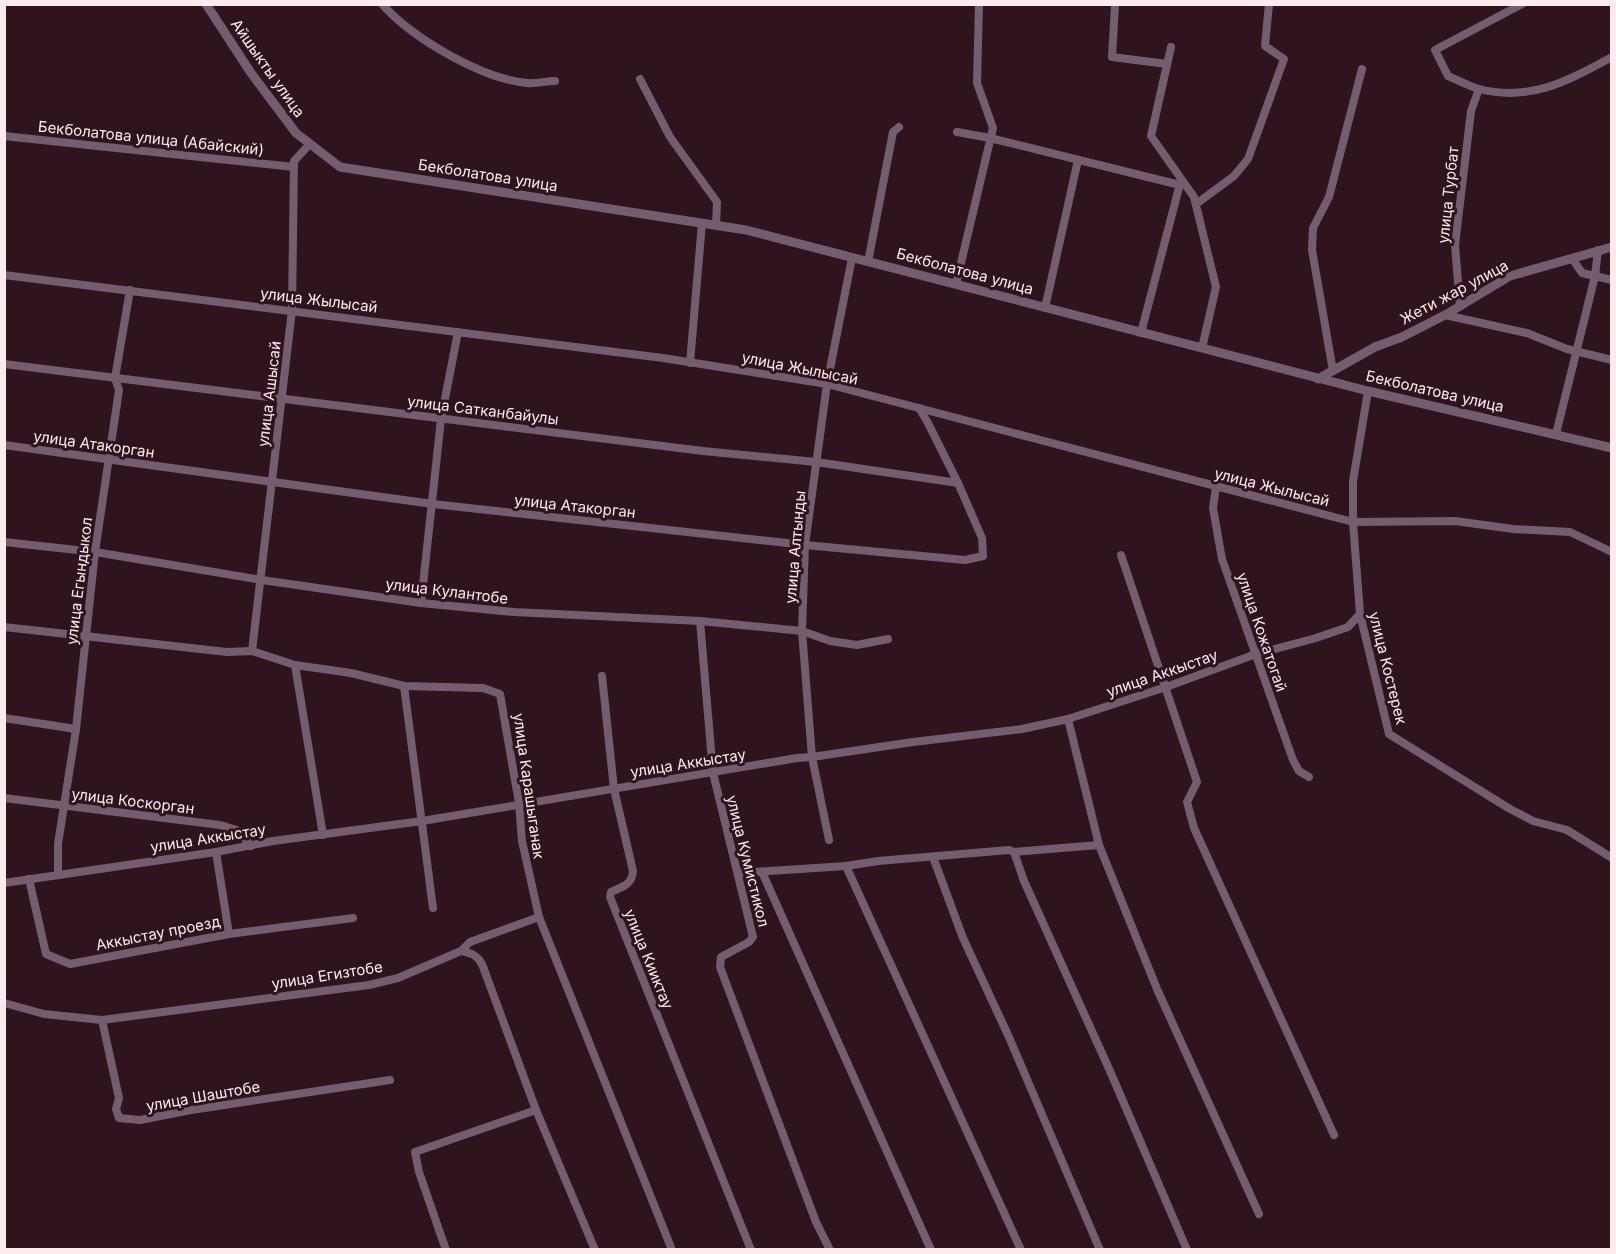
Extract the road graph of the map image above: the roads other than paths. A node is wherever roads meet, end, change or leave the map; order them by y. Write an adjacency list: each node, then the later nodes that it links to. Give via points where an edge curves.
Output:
1 (206, 4): 18 (street, Айшыкты улица, via 251,73 296,133)
2 (382, 4): 12 (street, via 395,19 427,42 483,72 528,84)
3 (979, 4): 17 (street, via 977,83 993,128)
4 (1269, 4): 22 (street, via 1265,46 1284,59 1248,159 1234,176)
5 (1522, 4): 13 (street, via 1435,50 1448,76)
6 (1115, 5): 9 (street, via 1112,57)
7 (1171, 47): 9 (street)
8 (1611, 57): 13 (street, via 1563,83 1521,94)
9 (1167, 64): 21 (street, via 1151,136)
10 (1362, 69): 46 (street, via 1329,197 1313,228 1312,250)
11 (640, 79): 24 (street, via 670,137 717,202)
12 (555, 81)
13 (1479, 89): 35 (street, улица Турбат, via 1471,111 1455,245)
14 (899, 127): 29 (street, via 893,132)
15 (957, 132): 17 (street)
16 (4, 136): 20 (street, Бекболатова улица (Абайский))
17 (990, 138): 19 (street); 33 (street)
18 (310, 144): 20 (street, via 294,160); 23 (street, Бекболатова улица, via 340,167)
19 (1078, 160): 21 (street); 36 (street)
20 (294, 167): 37 (street, улица Ашысай)
21 (1180, 181): 22 (street); 40 (street)
22 (1196, 204): 41 (street, via 1216,287)
23 (702, 223): 24 (street, Бекболатова улица); 44 (street)
24 (716, 225): 27 (street, Бекболатова улица)
25 (1611, 247): 26 (street, Жети жар улица)
26 (1598, 250): 28 (street, Жети жар улица); 31 (street)
27 (852, 258): 29 (street, Бекболатова улица); 49 (street, улица Алтынды)
28 (1572, 258): 31 (street, via 1582,273); 35 (street, Жети жар улица, via 1510,276)
29 (868, 262): 33 (street, Бекболатова улица)
30 (4, 275): 34 (street, улица Жылысай)
31 (1595, 276): 32 (street); 42 (street)
32 (1611, 280)
33 (956, 284): 36 (street, Бекболатова улица)
34 (130, 290): 37 (street, улица Жылысай); 47 (street, улица Егындыкол)
35 (1460, 306): 38 (street, Жети жар улица)
36 (1045, 308): 40 (street, Бекболатова улица)
37 (292, 310): 39 (street, улица Жылысай); 51 (street, улица Ашысай)
38 (1444, 315): 42 (street, via 1527,333); 46 (street, Жети жар улица)
39 (458, 332): 44 (street, улица Жылысай); 53 (street)
40 (1141, 333): 41 (street, Бекболатова улица)
41 (1202, 348): 48 (street, Бекболатова улица)
42 (1577, 351): 43 (street); 54 (street)
43 (1611, 360)
44 (690, 363): 49 (street, улица Жылысай)
45 (4, 364): 47 (street, улица Сатканбайулы)
46 (1333, 371): 48 (street, Жети жар улица)
47 (116, 378): 51 (street, улица Сатканбайулы); 57 (street, улица Егындыкол, via 119,390)
48 (1318, 379): 50 (street, Бекболатова улица)
49 (827, 384): 52 (street, улица Жылысай); 58 (street, улица Алтынды)
50 (1368, 391): 54 (street, Бекболатова улица); 63 (street, улица Костерек, via 1353,481)
51 (282, 399): 53 (street, улица Сатканбайулы); 59 (street, улица Ашысай)
52 (919, 408): 60 (street, улица Атакорган); 61 (street, улица Жылысай)
53 (441, 419): 58 (street, улица Сатканбайулы); 62 (street)
54 (1556, 435): 56 (street, Бекболатова улица)
55 (4, 446): 57 (street, улица Атакорган)
56 (1611, 448)
57 (108, 459): 59 (street, улица Атакорган); 66 (street, улица Егындыкол)
58 (816, 462): 60 (street, улица Сатканбайулы); 65 (street, улица Алтынды)
59 (272, 483): 62 (street, улица Атакорган); 69 (street, улица Ашысай)
60 (958, 483): 65 (street, улица Атакорган, via 982,538 983,556 965,560)
61 (1216, 487): 63 (street, улица Жылысай); 78 (street, улица Кожатогай, via 1213,508 1222,559)
62 (433, 504): 65 (street, улица Атакорган); 70 (street)
63 (1353, 522): 67 (street, улица Жылысай, via 1455,521 1570,532); 71 (street, улица Костерек)
64 (4, 542): 66 (street, улица Кулантобе)
65 (805, 545): 74 (street, улица Алтынды)
66 (95, 552): 69 (street, улица Кулантобе); 75 (street, улица Егындыкол)
67 (1611, 552)
68 (1121, 555): 82 (street)
69 (262, 580): 70 (street, улица Кулантобе); 77 (street, улица Ашысай)
70 (421, 603): 72 (street, улица Кулантобе)
71 (1360, 615): 78 (street, улица Аккыстау, via 1348,627); 101 (street, улица Костерек, via 1389,734 1510,809 1533,821 1567,830)
72 (700, 621): 74 (street, улица Кулантобе); 87 (street, улица Кумистикол)
73 (4, 627): 75 (street, улица Карашыганак)
74 (802, 631): 76 (street, улица Кулантобе, via 857,645); 86 (street, улица Алтынды)
75 (86, 636): 77 (street, улица Карашыганак, via 227,652); 85 (street, улица Егындыкол)
76 (888, 639)
77 (252, 651): 79 (street, улица Карашыганак)
78 (1256, 654): 82 (street, улица Аккыстау); 88 (street, улица Кожатогай, via 1293,760 1299,771)
79 (295, 665): 81 (street, улица Карашыганак); 94 (street)
80 (602, 676): 89 (street, улица Кииктау)
81 (405, 686): 91 (street, улица Карашыганак, via 483,688 500,694); 93 (street)
82 (1166, 687): 84 (street, улица Аккыстау); 117 (street, via 1197,782 1187,802 1194,828)
83 (4, 718): 85 (street)
84 (1068, 719): 86 (street, улица Аккыстау, via 1022,729); 96 (street)
85 (76, 729): 92 (street, улица Егындыкол)
86 (812, 757): 87 (street, улица Аккыстау); 95 (street, улица Алтынды)
87 (713, 773): 89 (street, улица Аккыстау); 104 (street, улица Кумистикол)
88 (1309, 777)
89 (614, 789): 91 (street, улица Аккыстау); 122 (street, улица Кииктау, via 633,871 628,884 611,892 610,897)
90 (4, 798): 92 (street, улица Коскорган)
91 (519, 803): 93 (street, улица Аккыстау); 109 (street, улица Карашыганак, via 522,841)
92 (63, 806): 97 (street, улица Коскорган, via 220,825 237,830); 105 (street, улица Егындыкол)
93 (422, 821): 94 (street, улица Аккыстау); 108 (street)
94 (323, 835): 97 (street, улица Аккыстау)
95 (829, 840)
96 (1099, 845): 99 (street); 118 (street, via 1157,989)
97 (251, 846): 98 (street, улица Аккыстау)
98 (216, 852): 105 (street, улица Аккыстау); 111 (street)
99 (1014, 852): 100 (street); 127 (street)
100 (933, 857): 102 (street); 126 (street, via 963,938)
101 (1611, 858)
102 (846, 866): 103 (street); 125 (street)
103 (762, 872): 104 (street); 124 (street)
104 (738, 873): 123 (street, улица Кумистикол, via 753,937 721,957 720,967)
105 (58, 875): 106 (street, улица Аккыстау)
106 (29, 879): 107 (street, улица Аккыстау); 111 (street, Аккыстау проезд, via 46,954 70,964)
107 (4, 883)
108 (433, 909)
109 (539, 916): 112 (street, улица Егизтобе, via 470,942); 121 (street, улица Карашыганак)
110 (353, 918): 111 (street, Аккыстау проезд)
111 (229, 934)
112 (461, 951): 114 (street, улица Егизтобе, via 398,978 369,985); 116 (street, via 478,957 482,964)
113 (4, 1003): 114 (street, улица Егизтобе, via 44,1014)
114 (102, 1020): 115 (street, улица Шаштобе, via 119,1098 119,1118 140,1120)
115 (390, 1080)
116 (536, 1110): 119 (street, via 415,1152); 120 (street)
117 (1334, 1135)
118 (1259, 1214)
119 (446, 1250)
120 (596, 1250)
121 (672, 1250)
122 (751, 1250)
123 (830, 1250)
124 (931, 1250)
125 (1021, 1250)
126 (1100, 1250)
127 (1186, 1250)

